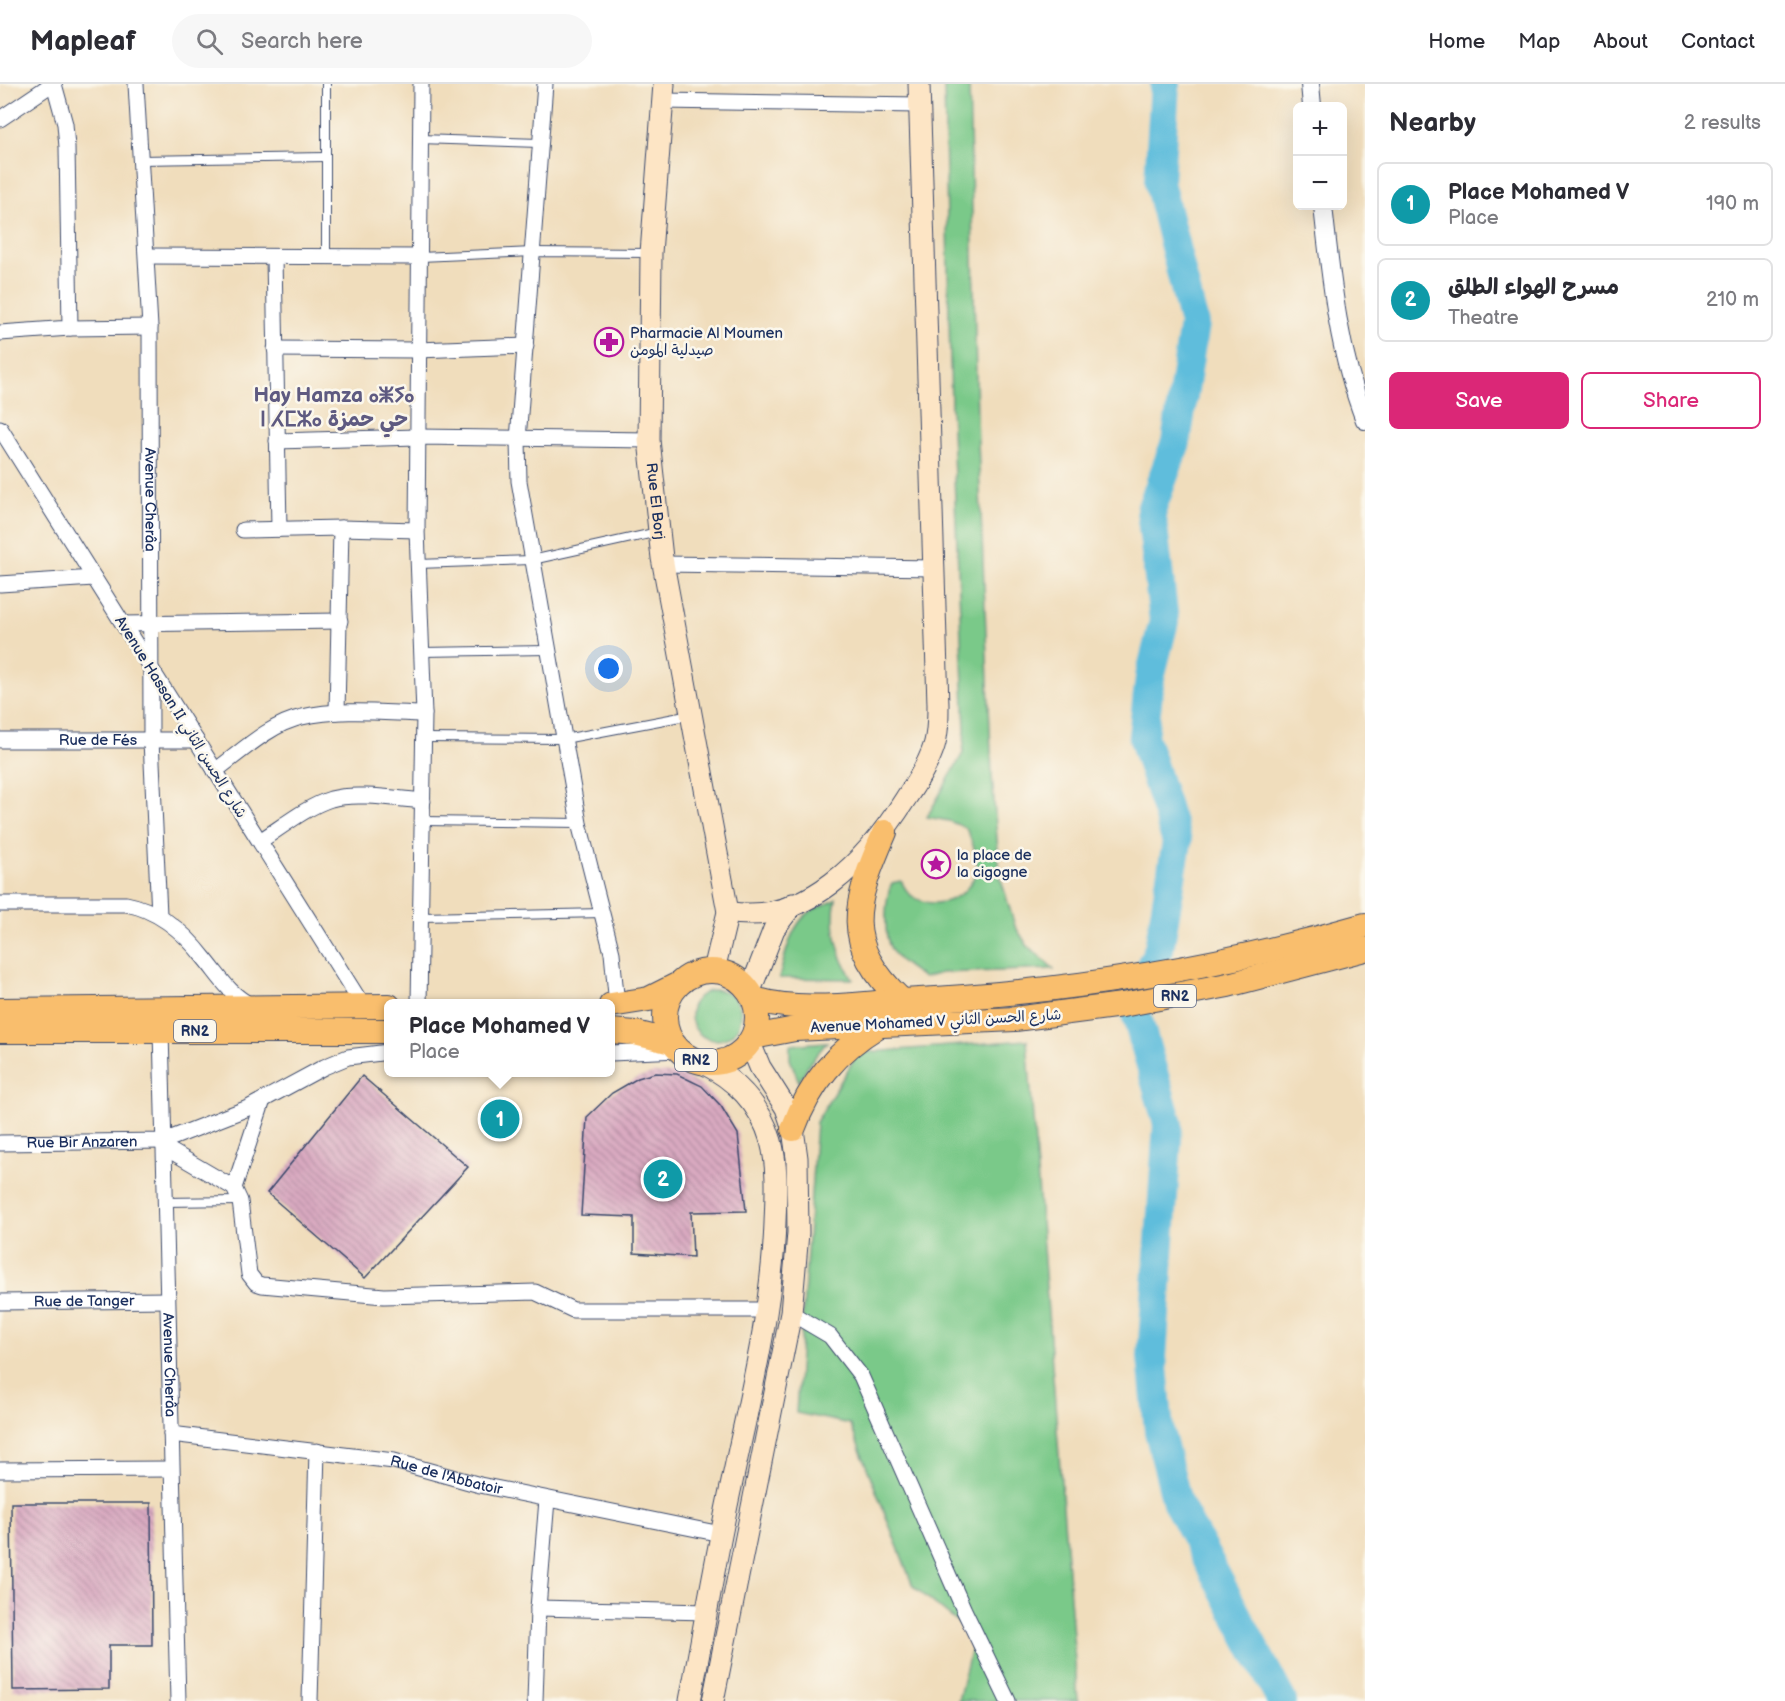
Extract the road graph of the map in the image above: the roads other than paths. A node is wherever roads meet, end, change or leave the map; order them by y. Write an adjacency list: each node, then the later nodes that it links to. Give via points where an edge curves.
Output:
1 (53, 84): 10 (street); 23 (street, via 65,124 67,147)
2 (136, 84): 14 (street, Avenue Cherâa)
3 (326, 84): 13 (lane)
4 (420, 84): 11 (street)
5 (545, 84): 12 (street)
6 (1310, 84): 9 (street)
7 (664, 92): 8 (street); 17 (main road, Rue El Borj)
8 (919, 94): 43 (main road)
9 (1312, 102)
10 (0, 119)
11 (420, 139): 12 (lane); 21 (street)
12 (540, 143): 16 (street)
13 (326, 157): 14 (lane); 20 (lane)
14 (140, 160): 18 (street, Avenue Cherâa)
15 (1323, 210): 28 (street, via 1344,355)
16 (532, 252): 17 (lane); 21 (lane); 25 (street)
17 (651, 254): 32 (main road, Rue El Borj)
18 (147, 256): 19 (street); 22 (street, Avenue Cherâa)
19 (273, 257): 20 (street); 26 (street)
20 (326, 257): 21 (street)
21 (420, 257): 27 (street)
22 (150, 327): 23 (street); 47 (street, Avenue Cherâa)
23 (70, 328): 24 (street)
24 (0, 333)
25 (526, 346): 27 (street); 31 (street)
26 (276, 349): 27 (street); 34 (street)
27 (418, 350): 30 (street)
28 (1365, 420)
29 (0, 428): 33 (street, Avenue Hassan II شارع الحسن الثاني)
30 (417, 437): 31 (street); 34 (street); 38 (street)
31 (518, 440): 32 (street); 40 (street, via 521,496)
32 (649, 440): 39 (main road, Rue El Borj)
33 (4, 441): 44 (street, Avenue Hassan II شارع الحسن الثاني)
34 (277, 441): 37 (street)
35 (341, 528): 37 (street); 38 (street); 46 (street)
36 (243, 530): 37 (street)
37 (279, 530)
38 (417, 530): 41 (street)
39 (659, 531): 40 (lane); 42 (main road, Rue El Borj)
40 (532, 560): 41 (lane); 49 (street)
41 (418, 564): 50 (street)
42 (663, 564): 43 (street); 54 (main road, Rue El Borj)
43 (934, 567): 64 (main road, via 938,705 935,744)
44 (94, 578): 45 (street); 48 (street, Avenue Hassan II شارع الحسن الثاني)
45 (0, 584)
46 (340, 621): 47 (street); 52 (street)
47 (151, 623): 48 (street); 51 (street, Avenue Cherâa)
48 (123, 624): 51 (street, Avenue Hassan II شارع الحسن الثاني)
49 (548, 650): 50 (lane); 56 (street)
50 (421, 652): 53 (street)
51 (150, 667): 58 (street, Avenue Cherâa); 59 (street, Avenue Hassan II شارع الحسن الثاني)
52 (337, 712): 53 (street); 60 (street, via 301,717 278,727)
53 (424, 714): 55 (street)
54 (692, 715): 56 (lane); 68 (main road, Rue El Borj)
55 (424, 738): 56 (lane); 61 (street)
56 (564, 739): 63 (street)
57 (0, 740): 58 (street, Rue de Fés)
58 (151, 740): 59 (street, Rue de Fés); 70 (street, Avenue Cherâa)
59 (196, 740): 60 (street, Avenue Hassan II شارع الحسن الثاني)
60 (215, 771): 65 (street, Avenue Hassan II شارع الحسن الثاني)
61 (423, 801): 62 (street); 65 (street, via 332,799)
62 (423, 821): 63 (lane); 71 (street)
63 (579, 823): 69 (street)
64 (885, 832): 67 (main road, via 844,875); 80 (highway, via 859,896 858,926 870,963 880,980)
65 (260, 841): 82 (street, Avenue Hassan II شارع الحسن الثاني)
66 (0, 904): 70 (street, via 126,904)
67 (793, 904): 68 (main road, via 763,914); 77 (main road, via 774,929)
68 (728, 912): 75 (main road)
69 (603, 913): 71 (lane); 79 (street, via 612,953)
70 (159, 915): 84 (street, via 190,942 234,994)
71 (421, 917): 78 (street)
72 (1365, 925): 73 (highway, Avenue Mohamed V شارع الحسن الثاني / RN2)
73 (1328, 947): 74 (highway, Avenue Mohamed V شارع الحسن الثاني / RN2); 80 (highway, Avenue Mohamed V شارع الحسن الثاني / RN2, via 1013,994); 86 (highway, Avenue Mohamed V شارع الحسن الثاني / RN2, via 1175,996 1015,1019)
74 (1365, 949)
75 (714, 970): 76 (highway, via 700,972); 77 (highway, RN2, via 738,979)
76 (677, 985): 81 (highway, via 649,999); 92 (highway, RN2, via 665,1012 667,1031)
77 (752, 995): 80 (highway, Avenue Mohamed V شارع الحسن الثاني / RN2, via 795,1007); 91 (highway, via 758,1018)
78 (420, 999)
79 (614, 999)
80 (902, 1001)
81 (615, 1005)
82 (363, 1006): 83 (highway, RN2); 84 (highway, RN2)
83 (384, 1006)
84 (256, 1008): 85 (highway, RN2)
85 (0, 1010)
86 (879, 1026): 91 (highway, Avenue Mohamed V شارع الحسن الثاني / RN2, via 795,1029); 97 (highway, via 832,1062 809,1093)
87 (0, 1031): 88 (highway, RN2)
88 (161, 1031): 89 (highway, RN2); 99 (street, Avenue Cherâa)
89 (384, 1031)
90 (615, 1031): 92 (highway, RN2, via 635,1033)
91 (752, 1040): 95 (highway, RN2, via 742,1052 723,1062); 97 (main road, via 760,1067 786,1108)
92 (675, 1046): 94 (street); 95 (highway, RN2)
93 (384, 1053): 96 (street, via 348,1057)
94 (615, 1053)
95 (701, 1062): 104 (main road, via 735,1082 747,1095 770,1140 775,1166 775,1208)
96 (263, 1100): 99 (street); 100 (street)
97 (794, 1129): 105 (main road, via 799,1208)
98 (0, 1143): 99 (street, Rue Bir Anzaren)
99 (164, 1144): 100 (street); 101 (street, Avenue Cherâa)
100 (237, 1195): 101 (lane); 104 (street, via 251,1279 262,1285 384,1296 535,1292 573,1310)
101 (164, 1202): 102 (street, Avenue Cherâa)
102 (167, 1300): 103 (street, Rue de Tanger); 106 (street, Avenue Cherâa)
103 (0, 1302)
104 (768, 1310): 111 (main road)
105 (791, 1313): 118 (main road); 119 (street, via 830,1336 861,1376)
106 (171, 1434): 107 (street, Rue de l'Abbatoir); 108 (street, Avenue Cherâa)
107 (317, 1451): 110 (street, Rue de l'Abbatoir, via 394,1461 446,1478); 115 (street)
108 (170, 1469): 109 (street); 114 (street, Avenue Cherâa)
109 (0, 1470)
110 (547, 1500): 111 (street, Rue de l'Abbatoir); 112 (street)
111 (721, 1534): 113 (main road)
112 (538, 1608): 113 (street); 116 (street)
113 (707, 1612): 117 (main road)
114 (178, 1701)
115 (310, 1701)
116 (535, 1701)
117 (690, 1701)
118 (713, 1701)
119 (1008, 1701)

